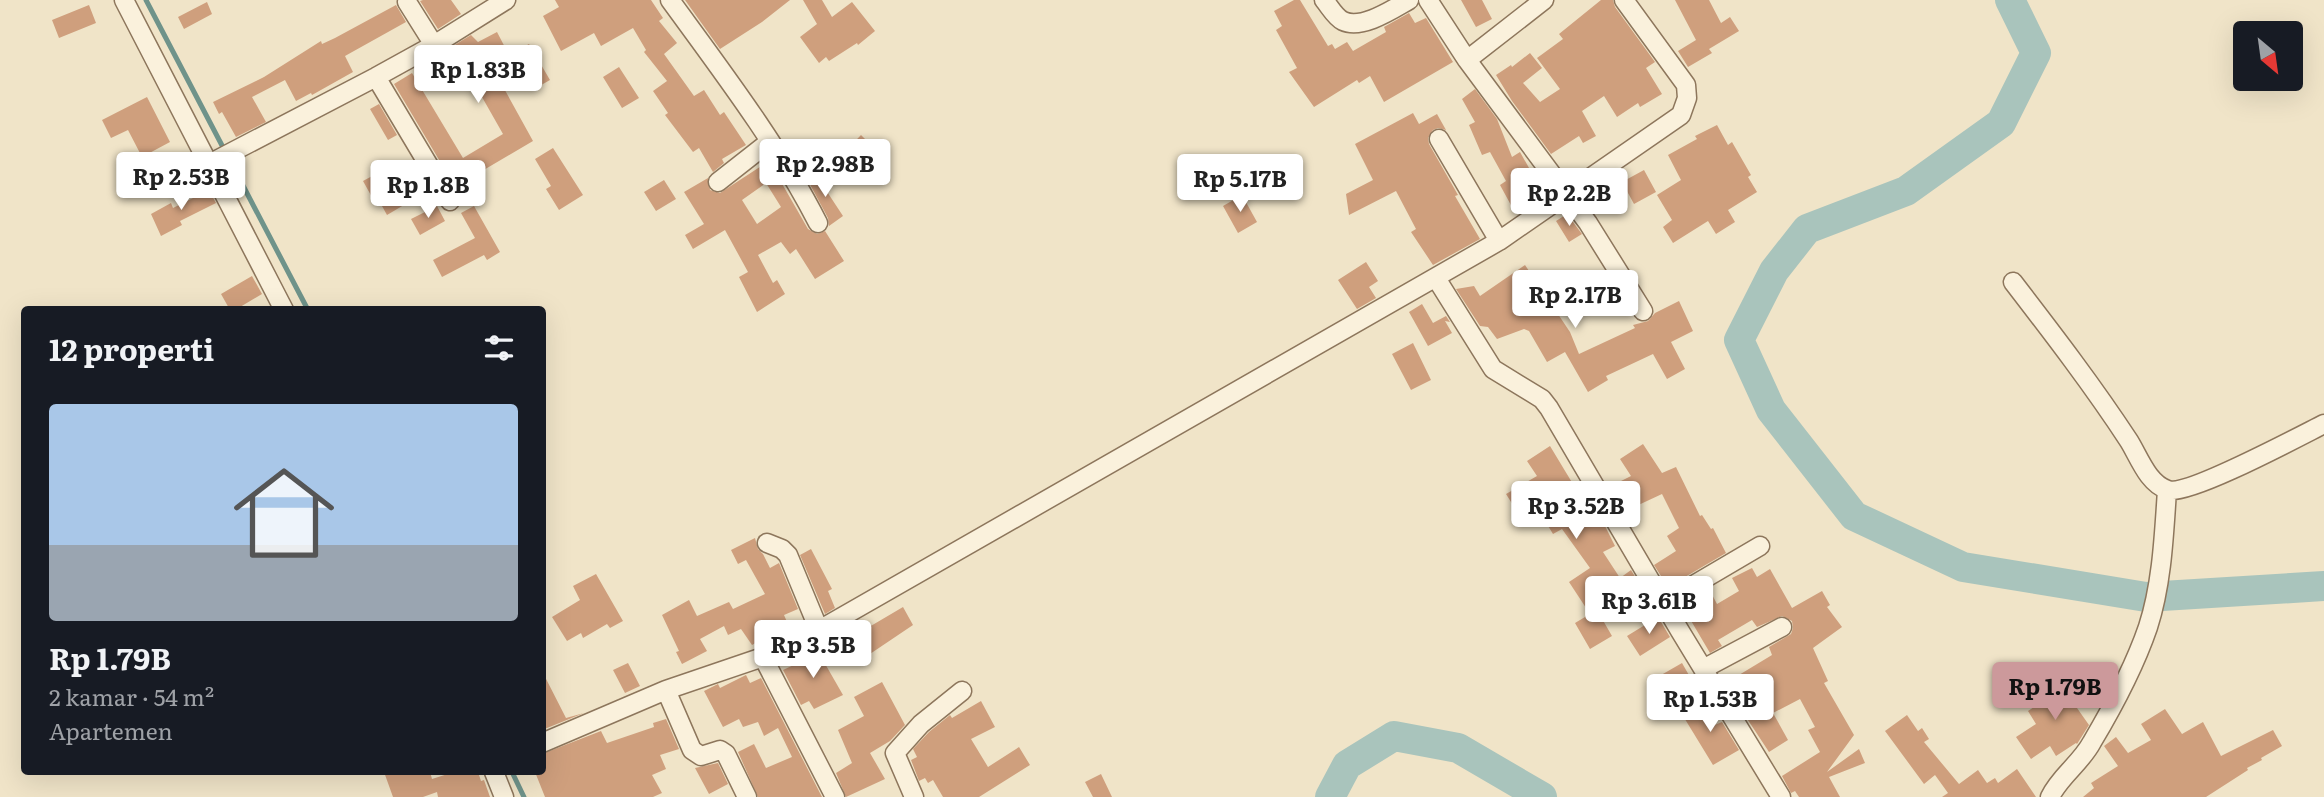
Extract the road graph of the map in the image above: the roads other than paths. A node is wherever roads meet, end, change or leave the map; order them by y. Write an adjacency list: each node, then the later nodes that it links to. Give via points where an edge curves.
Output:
1 (124, 0): 15 (street)
2 (506, 0): 10 (street)
3 (670, 0): 14 (street)
4 (1324, 0): 5 (street, via 1347,22 1376,18)
5 (1409, 0)
6 (1429, 0): 11 (street)
7 (1544, 0): 11 (street)
8 (1624, 0): 17 (street, via 1686,85 1686,106 1681,115)
9 (407, 2): 10 (street)
10 (434, 45): 12 (street)
11 (1467, 60): 17 (street)
12 (376, 77): 15 (street); 18 (street)
13 (1439, 139): 20 (street)
14 (769, 142): 16 (street); 19 (street)
15 (220, 158): 23 (street)
16 (718, 182)
17 (1566, 194): 20 (street); 24 (street)
18 (450, 201)
19 (818, 223)
20 (1499, 241): 21 (street)
21 (1436, 278): 29 (street, via 1493,369 1549,408); 31 (street)
22 (2013, 282): 26 (street, via 2063,346 2151,478)
23 (282, 306)
24 (1643, 311)
25 (2324, 424): 26 (street, via 2195,485)
26 (2167, 490): 43 (street, via 2162,559 2149,625 2125,686 2084,756)
27 (766, 543): 31 (street, via 788,555)
28 (1760, 546): 29 (street)
29 (1663, 603): 33 (street)
30 (1782, 628): 33 (street)
31 (819, 630): 32 (street)
32 (763, 657): 34 (street); 40 (street)
33 (1703, 669): 42 (street)
34 (666, 690): 36 (street); 39 (street, via 692,750 701,756 720,750 726,754)
35 (962, 691): 41 (street, via 921,724 895,753)
36 (546, 741)
37 (495, 775): 38 (street)
38 (504, 797)
39 (747, 797)
40 (835, 797)
41 (914, 797)
42 (1781, 797)
43 (2050, 797)

